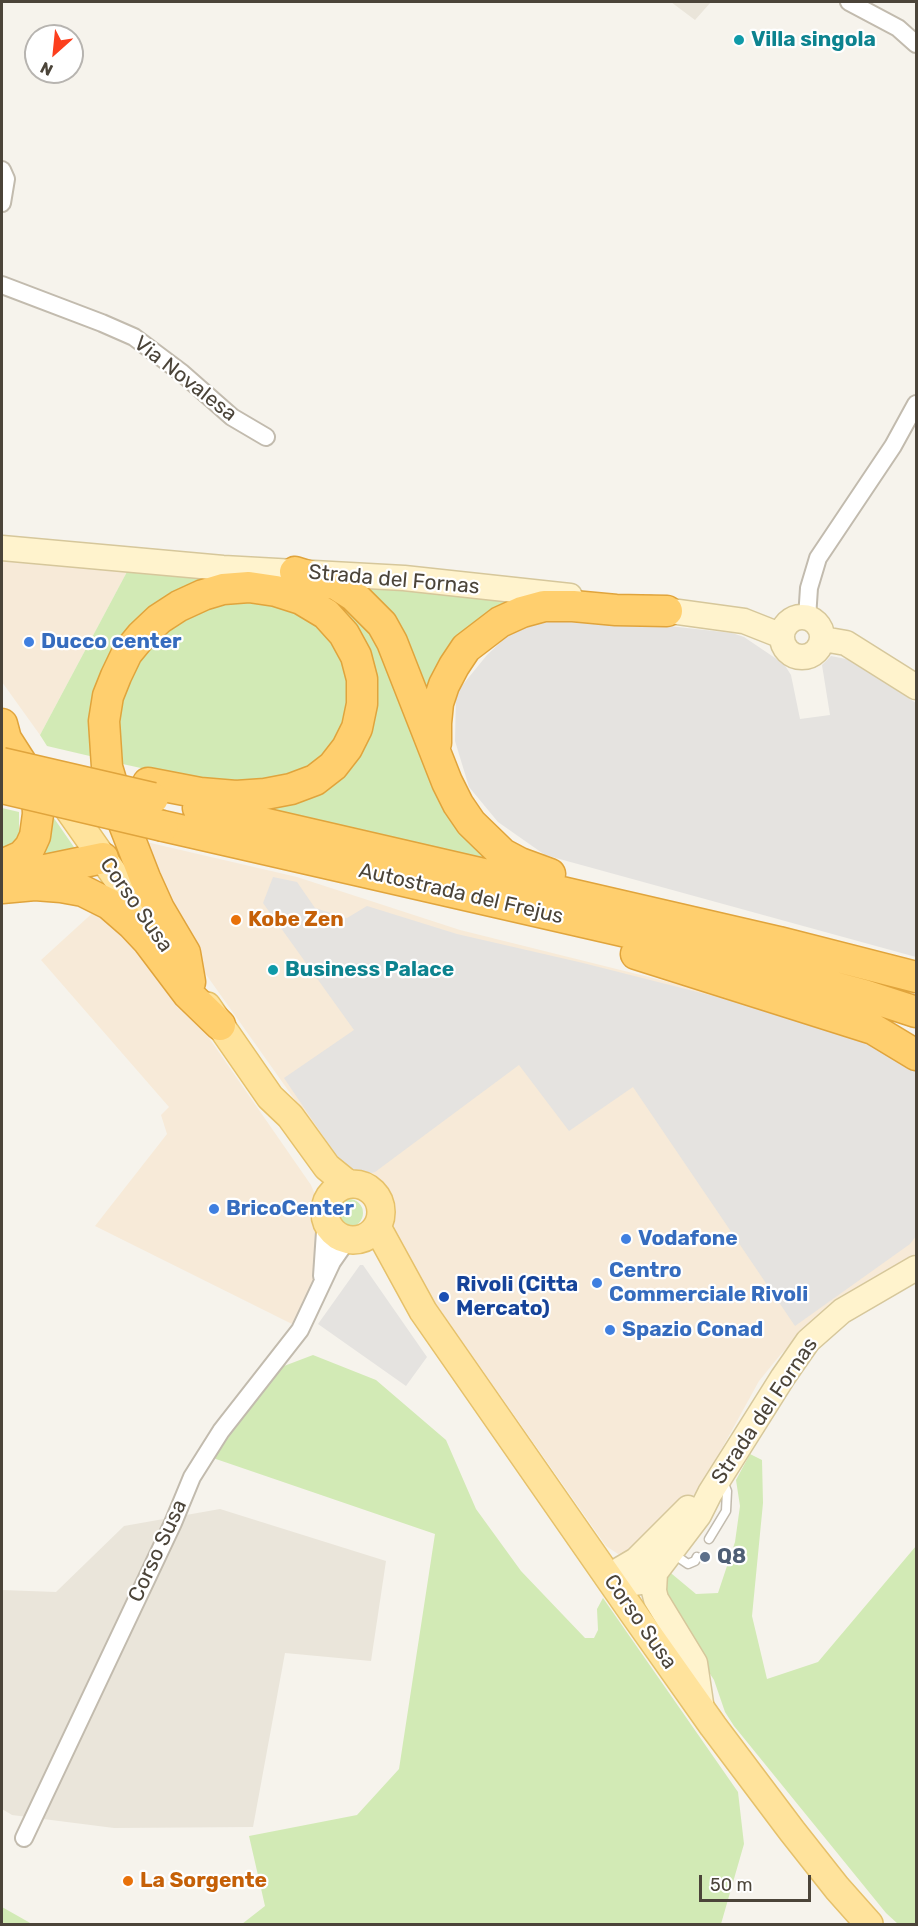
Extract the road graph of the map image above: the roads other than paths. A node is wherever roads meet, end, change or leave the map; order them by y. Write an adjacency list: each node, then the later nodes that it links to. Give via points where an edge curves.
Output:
1 (849, 2): 2 (street, via 898,28)
2 (916, 44)
3 (2, 170): 4 (street, via 6,179)
4 (2, 203)
5 (2, 285): 7 (street, Via Novalesa, via 134,337 231,417)
6 (916, 404): 11 (street, via 893,446 818,558 809,588)
7 (266, 437)
8 (2, 548): 9 (street, Strada del Fornas)
9 (295, 572): 10 (street, Strada del Fornas, via 416,579 581,597); 18 (highway, via 337,585 382,624 393,642)
10 (667, 611): 12 (street, Strada del Fornas, via 744,621); 18 (highway, via 544,606 500,622 466,648 444,685 436,723)
11 (807, 618): 12 (street, via 788,623); 13 (street, via 817,623)
12 (782, 636): 13 (street, via 790,654 804,658 816,652)
13 (823, 639): 14 (street, via 846,643)
14 (916, 687)
15 (2, 713): 22 (main road, Corso Susa)
16 (2, 724): 23 (highway, via 6,739 37,792 38,814 30,848)
17 (2, 749): 21 (highway)
18 (437, 755): 27 (highway, via 458,804 471,823 487,840 520,863 602,888 730,918)
19 (2, 763): 21 (highway, Autostrada del Frejus, bridge)
20 (2, 788): 26 (highway, Autostrada del Frejus, bridge)
21 (151, 790): 27 (highway, Autostrada del Frejus); 29 (highway, via 236,796 265,794 315,780 333,766 357,728 362,679 344,634 326,614 301,599 249,587 223,589 195,599 159,619 141,636 127,653 108,696 104,722 107,767 145,878 185,953)
22 (103, 858): 24 (highway); 29 (main road, Corso Susa)
23 (2, 865)
24 (2, 879)
25 (2, 888): 31 (highway, via 61,887 83,891 109,904 140,933 188,994)
26 (473, 896): 30 (highway, Autostrada del Frejus, via 736,960); 32 (highway, via 524,922 873,1029)
27 (779, 942): 28 (highway, Autostrada del Frejus)
28 (916, 978)
29 (190, 982): 31 (main road, Corso Susa)
30 (916, 1012)
31 (220, 1025): 33 (main road, Corso Susa, via 270,1097 290,1116 327,1167)
32 (916, 1055)
33 (334, 1201): 34 (main road, via 334,1231); 34 (main road, via 364,1186 376,1196 381,1212); 36 (street, Corso Susa)
34 (361, 1235): 36 (street, Corso Susa, via 332,1262); 42 (main road, Corso Susa, via 423,1311)
35 (914, 1267): 37 (street, Strada del Fornas, via 842,1311 808,1341)
36 (322, 1282): 44 (street, Corso Susa, via 300,1330 221,1431 192,1477)
37 (707, 1492): 38 (lane, via 727,1491 726,1511); 39 (street, Strada del Fornas, via 699,1515); 42 (street, Strada del Fornas, via 636,1560)
38 (709, 1539)
39 (671, 1552): 40 (lane, via 688,1564); 41 (street, Strada del Fornas)
40 (697, 1557)
41 (655, 1573): 42 (street, via 635,1583); 43 (street, via 656,1599 695,1663)
42 (607, 1577): 43 (main road, Corso Susa)
43 (702, 1710): 45 (main road, Corso Susa, via 805,1847)
44 (24, 1838)
45 (869, 1924)

